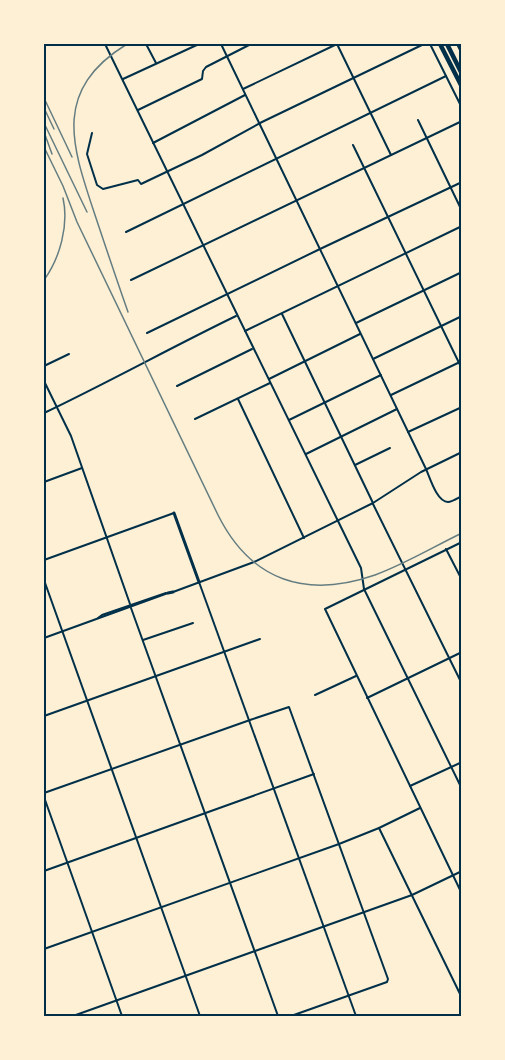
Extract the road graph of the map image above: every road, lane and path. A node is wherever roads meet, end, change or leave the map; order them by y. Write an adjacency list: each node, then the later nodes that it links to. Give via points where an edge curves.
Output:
1 (105, 44): 18 (street)
2 (146, 44): 14 (street)
3 (199, 44): 14 (street)
4 (220, 44): 13 (street)
5 (251, 44): 13 (street)
6 (337, 44): 17 (street); 20 (street)
7 (424, 44): 17 (street)
8 (430, 44): 16 (street)
9 (440, 44): 19 (highway)
10 (447, 44): 15 (highway)
11 (457, 44): 12 (street)
12 (462, 54)
13 (227, 56): 20 (street); 23 (street, via 206,67 202,79)
14 (156, 63): 18 (street)
15 (462, 74)
16 (446, 76): 22 (street); 24 (street)
17 (354, 78): 24 (street); 27 (street)
18 (123, 79): 23 (street)
19 (462, 87)
20 (243, 89): 21 (street)
21 (245, 95): 27 (street); 30 (street)
22 (462, 108)
23 (137, 111): 30 (street)
24 (371, 113): 32 (street); 33 (street)
25 (418, 120): 29 (street)
26 (462, 121): 29 (street)
27 (260, 124): 33 (street); 35 (street)
28 (92, 133): 35 (street, via 87,154 97,185 103,189 138,180 141,184)
29 (426, 138): 32 (street); 37 (street)
30 (153, 143): 35 (street)
31 (353, 145): 34 (street)
32 (391, 155): 34 (street)
33 (276, 159): 38 (street); 39 (street)
34 (365, 168): 38 (street); 41 (street)
35 (167, 172): 39 (street)
36 (462, 182): 37 (street)
37 (450, 187): 40 (street); 41 (street)
38 (296, 200): 44 (street); 45 (street)
39 (183, 204): 43 (street); 44 (street)
40 (462, 211)
41 (388, 217): 45 (street); 46 (street)
42 (462, 226): 46 (street)
43 (126, 232)
44 (203, 246): 48 (street); 51 (street)
45 (320, 249): 49 (street); 51 (street)
46 (406, 253): 49 (street); 50 (street)
47 (462, 272): 50 (street)
48 (131, 280)
49 (338, 286): 52 (street); 55 (street)
50 (424, 290): 55 (street); 56 (street)
51 (227, 294): 53 (street); 58 (street)
52 (282, 314): 57 (street); 63 (street)
53 (237, 315): 57 (street); 74 (street)
54 (462, 316): 56 (street)
55 (356, 323): 59 (street)
56 (441, 326): 62 (street); 64 (street)
57 (245, 331): 60 (street)
58 (147, 333)
59 (361, 333): 62 (street); 63 (street)
60 (254, 349): 69 (street); 70 (street)
61 (69, 354): 65 (street)
62 (373, 359): 67 (street)
63 (305, 361): 69 (street); 73 (street)
64 (460, 362): 66 (street); 71 (street)
65 (44, 366)
66 (462, 369)
67 (381, 375): 71 (street); 73 (street)
68 (44, 381): 74 (street)
69 (270, 381): 72 (street); 79 (street)
70 (177, 386)
71 (391, 395): 76 (street)
72 (238, 399): 78 (street); 94 (street)
73 (325, 402): 79 (street); 81 (street)
74 (57, 406): 77 (street); 86 (street)
75 (462, 407): 80 (street)
76 (397, 409): 80 (street); 81 (street)
77 (44, 413)
78 (195, 419)
79 (289, 420): 84 (street)
80 (408, 432): 87 (street)
81 (341, 436): 84 (street); 85 (street)
82 (390, 448): 85 (street)
83 (462, 452): 87 (street)
84 (306, 454): 92 (street)
85 (355, 465): 90 (street)
86 (82, 468): 88 (street); 93 (street)
87 (426, 469): 89 (street, via 444,502); 90 (street)
88 (44, 482)
89 (462, 496)
90 (374, 503): 92 (street); 98 (street)
91 (174, 513): 93 (street); 101 (main road)
92 (338, 521): 94 (street); 102 (street, via 361,568)
93 (106, 537): 97 (street); 103 (street)
94 (303, 538): 101 (street, via 247,565)
95 (462, 542): 96 (street)
96 (446, 549): 98 (street); 100 (street)
97 (44, 560)
98 (406, 568): 102 (street); 111 (street)
99 (44, 580): 105 (street)
100 (462, 580)
101 (199, 582): 103 (street); 109 (street)
102 (364, 589): 113 (street, via 325,609); 114 (street)
103 (131, 606): 105 (street); 108 (street)
104 (193, 622): 108 (street)
105 (62, 631): 106 (street); 118 (street)
106 (44, 638)
107 (260, 639): 109 (street)
108 (143, 640): 112 (street)
109 (225, 651): 112 (street); 120 (street)
110 (462, 652): 111 (street)
111 (449, 658): 114 (street); 115 (street)
112 (156, 675): 118 (street); 121 (street)
113 (356, 676): 116 (street); 117 (street)
114 (408, 678): 117 (street); 123 (street)
115 (462, 684)
116 (315, 695)
117 (367, 698): 126 (street)
118 (87, 700): 119 (street); 124 (street)
119 (44, 716)
120 (250, 720): 121 (street); 125 (street, via 288,706); 127 (street)
121 (180, 744): 124 (street); 131 (street)
122 (462, 762): 123 (street)
123 (451, 767): 126 (street); 128 (street)
124 (111, 769): 129 (street); 133 (street)
125 (314, 774): 127 (street); 134 (street)
126 (410, 786): 130 (street)
127 (274, 789): 131 (street); 135 (street)
128 (462, 789)
129 (44, 795): 136 (street)
130 (420, 808): 132 (street); 139 (street)
131 (205, 813): 133 (street); 140 (street)
132 (379, 828): 134 (street); 142 (street)
133 (136, 838): 136 (street); 143 (street)
134 (339, 844): 135 (street); 144 (street)
135 (299, 858): 140 (street); 145 (street)
136 (67, 863): 137 (street); 146 (street)
137 (44, 871)
138 (462, 871): 139 (street)
139 (453, 875): 141 (street); 142 (street)
140 (230, 882): 143 (street); 148 (street)
141 (462, 894)
142 (412, 895): 144 (street); 150 (street)
143 (161, 907): 146 (street); 149 (street)
144 (363, 913): 145 (street); 151 (street, via 388,979)
145 (324, 927): 148 (street); 151 (street)
146 (92, 932): 147 (street); 153 (street)
147 (44, 949)
148 (255, 952): 149 (street); 157 (street)
149 (186, 976): 153 (street); 156 (street)
150 (460, 991): 152 (street)
151 (348, 996): 158 (street); 159 (street)
152 (462, 998)
153 (117, 1001): 154 (street); 155 (street)
154 (74, 1017)
155 (122, 1017)
156 (200, 1017)
157 (278, 1017)
158 (291, 1017)
159 (356, 1017)

